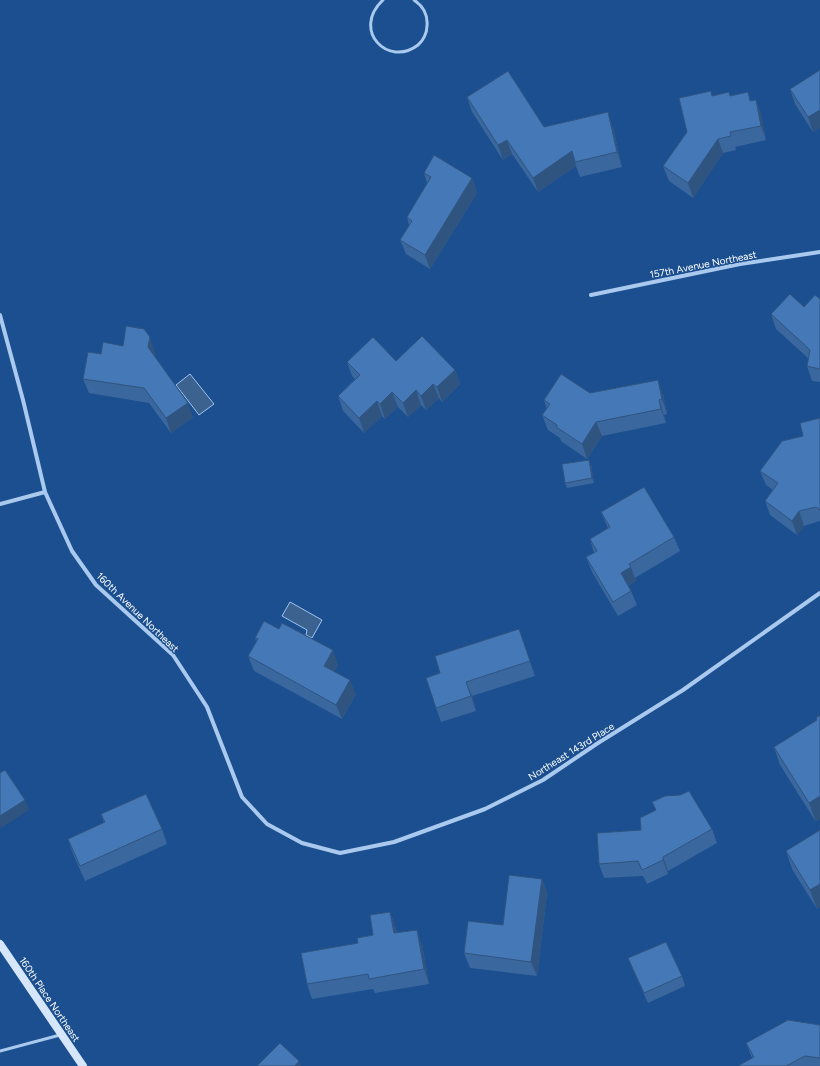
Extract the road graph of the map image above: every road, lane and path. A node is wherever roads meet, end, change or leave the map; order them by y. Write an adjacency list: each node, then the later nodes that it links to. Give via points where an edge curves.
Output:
1 (383, 0): 2 (lane, via 372,15 372,35 386,49 405,52 420,43 427,27 424,9)
2 (414, 0)
3 (820, 252): 4 (street, 157th Avenue Northeast, via 740,264)
4 (590, 295)
5 (0, 315): 6 (street, 160th Avenue Northeast)
6 (45, 492): 7 (street); 9 (street, 160th Avenue Northeast, via 72,551 96,585 172,655 207,707 242,797 267,824)
7 (0, 504)
8 (820, 593): 9 (street, Northeast 143rd Place, via 683,690 543,780 485,809 394,842 340,852)
9 (302, 843)
10 (0, 944): 11 (street, 160th Place Northeast)
11 (62, 1034): 12 (lane); 13 (street, 160th Place Northeast)
12 (0, 1051)
13 (83, 1066)

